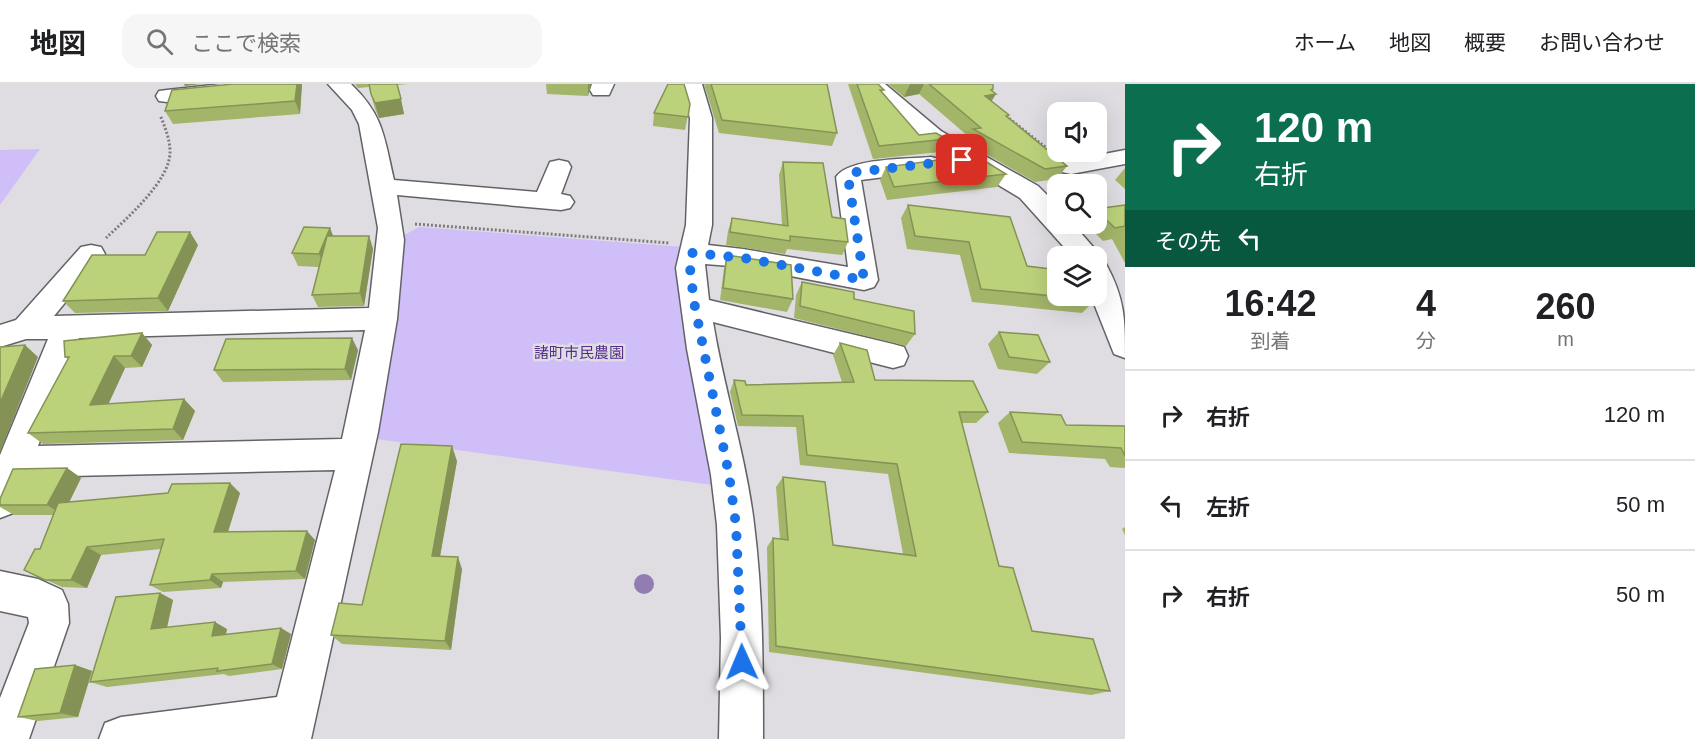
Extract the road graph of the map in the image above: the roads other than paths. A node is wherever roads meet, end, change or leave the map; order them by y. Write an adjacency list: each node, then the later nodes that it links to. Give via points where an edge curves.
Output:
1 (284, 84): 5 (street)
2 (339, 84): 11 (street, via 366,114)
3 (692, 84): 16 (street, via 701,118 699,225)
4 (872, 84): 7 (street, via 933,136)
5 (166, 96)
6 (1125, 157): 9 (street)
7 (972, 158): 12 (street); 16 (street, via 856,172 848,177 864,280)
8 (559, 168): 11 (street, via 554,202 400,187)
9 (1081, 174)
10 (1047, 186): 12 (street)
11 (383, 189): 20 (street, via 391,228)
12 (1029, 192): 13 (street)
13 (1047, 211)
14 (1068, 234): 15 (street)
15 (1080, 246)
16 (693, 249): 19 (street, via 690,268)
17 (91, 254): 22 (street)
18 (1107, 287): 23 (street)
19 (696, 307): 24 (street); 32 (street, via 736,525 742,638)
20 (382, 319): 21 (street); 25 (street)
21 (68, 326): 22 (street); 26 (street)
22 (13, 332)
23 (1125, 346)
24 (893, 356)
25 (356, 454): 26 (street); 29 (street)
26 (14, 462): 27 (street)
27 (0, 501)
28 (0, 591): 30 (street, via 38,599 48,604 50,612)
29 (291, 728): 31 (street)
30 (7, 739)
31 (121, 739)
32 (741, 739)

